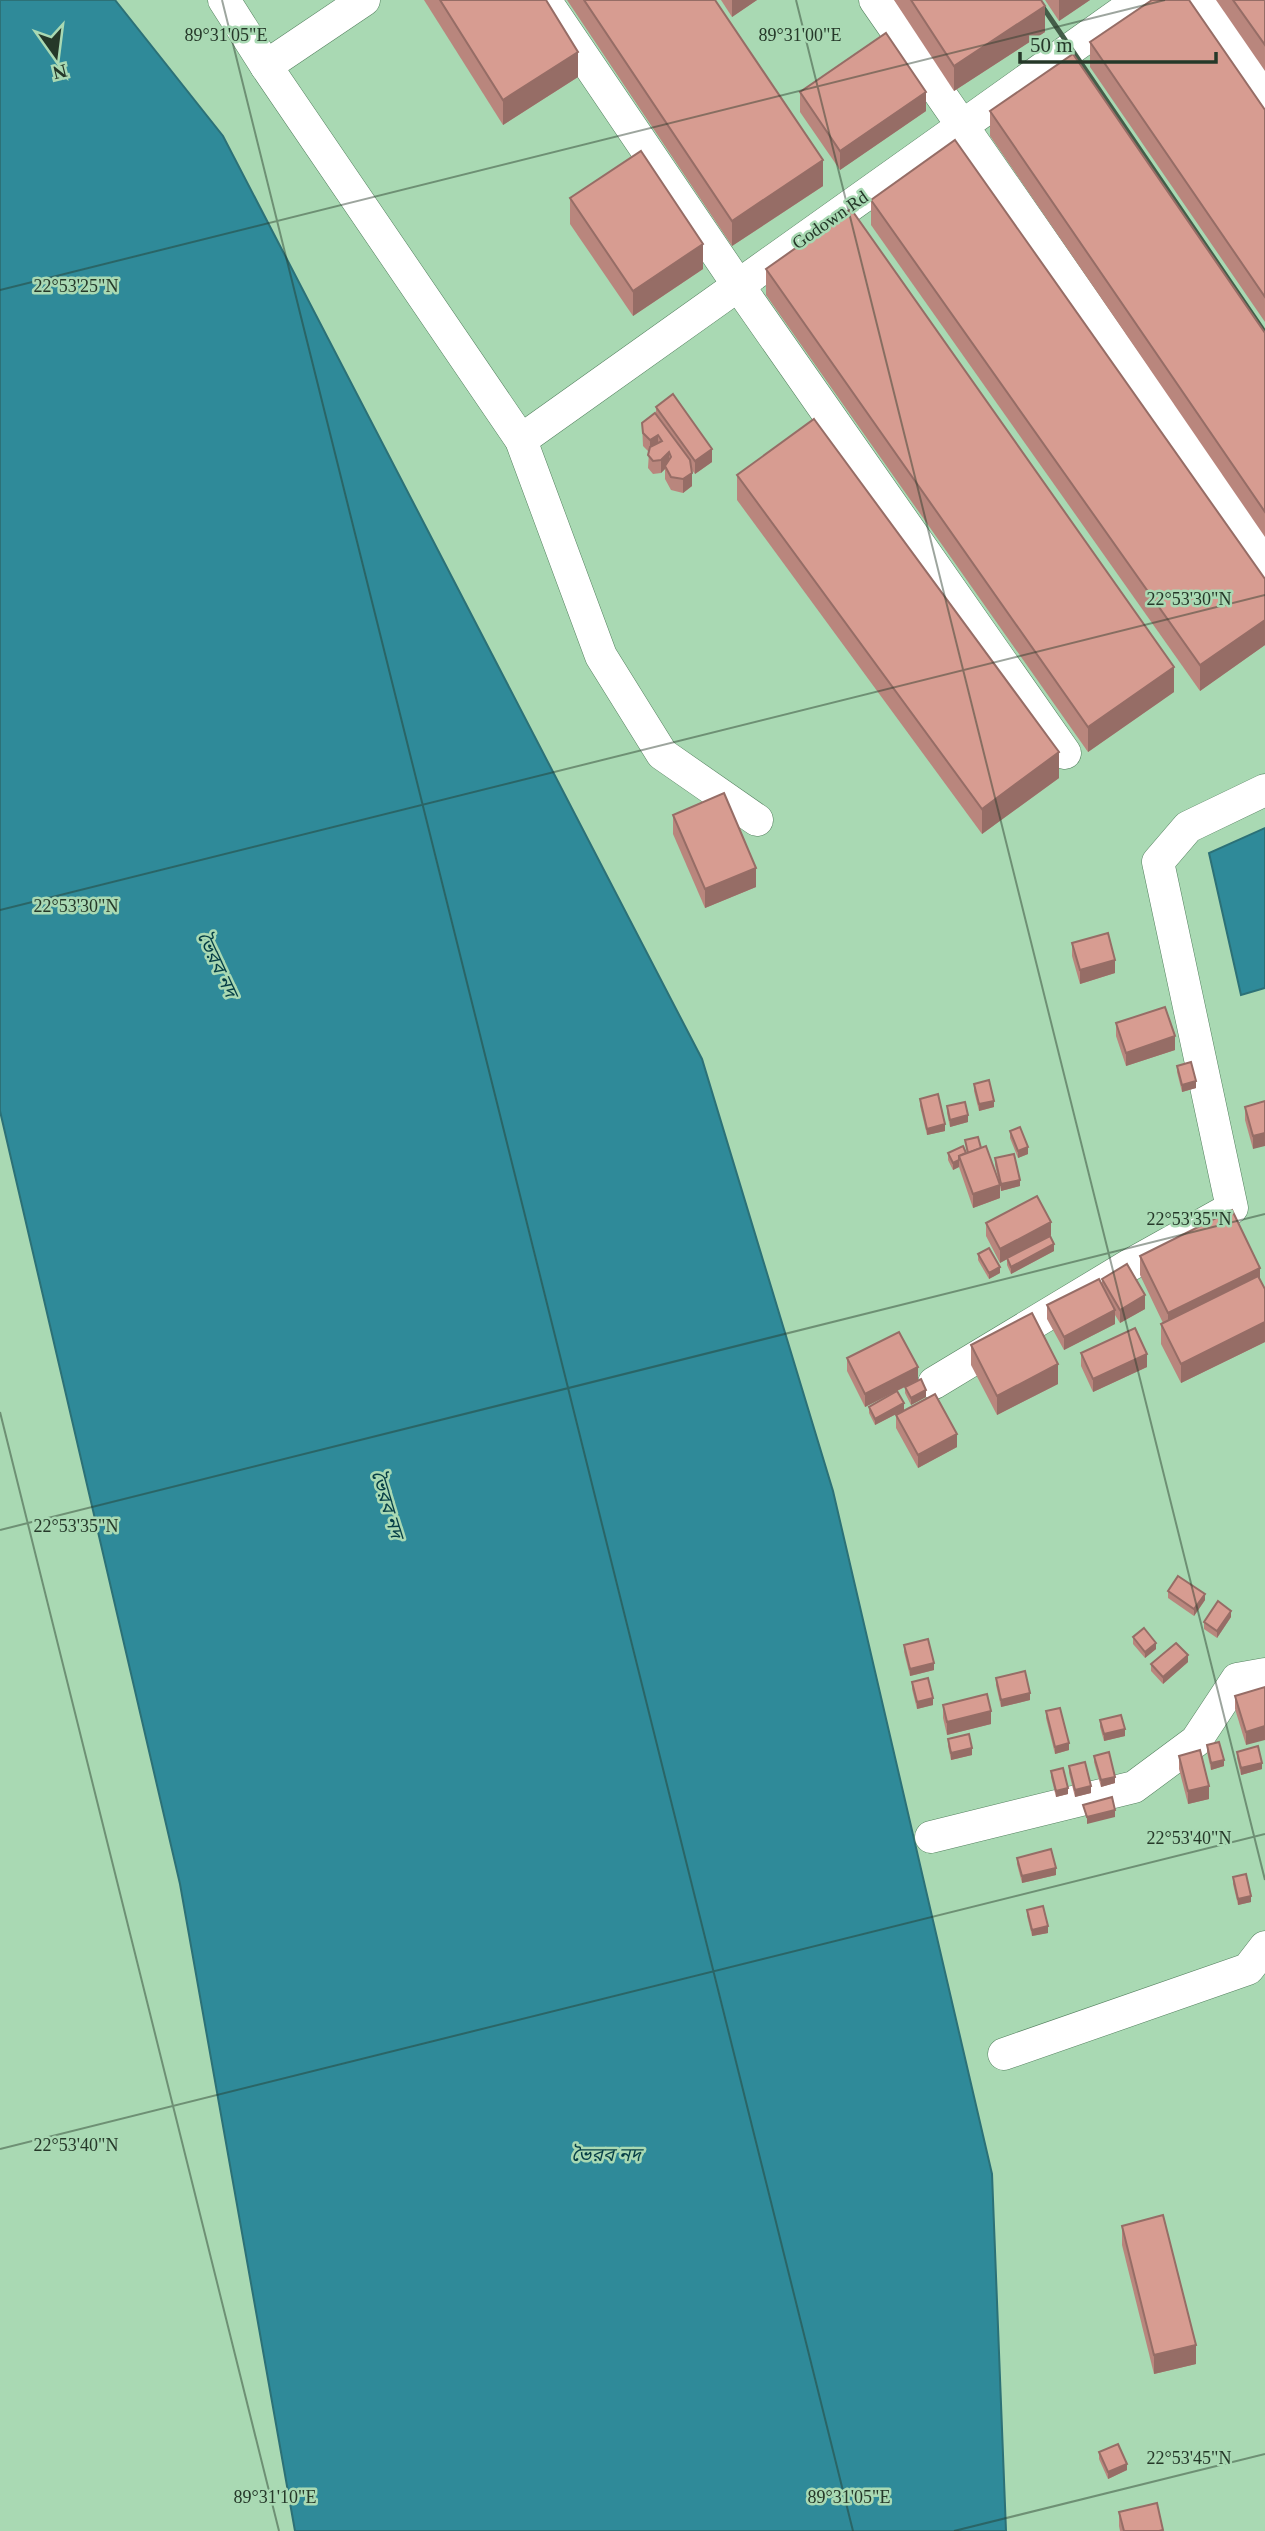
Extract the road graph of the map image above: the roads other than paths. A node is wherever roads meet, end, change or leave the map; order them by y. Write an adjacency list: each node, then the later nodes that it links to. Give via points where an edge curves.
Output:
1 (224, 0): 7 (street)
2 (364, 0): 7 (street)
3 (545, 0): 10 (street)
4 (875, 0): 9 (street)
5 (1139, 0): 9 (street, Godown Rd)
6 (1198, 0): 8 (street)
7 (266, 66): 11 (street)
8 (1265, 98)
9 (961, 127): 10 (street, Godown Rd); 12 (street)
10 (738, 285): 11 (street, Godown Rd); 13 (street)
11 (521, 440): 15 (street, via 601,656 662,754)
12 (1265, 562)
13 (1065, 752)
14 (1265, 790): 16 (street, via 1188,827 1158,862 1232,1208)
15 (757, 820)
16 (934, 1382)
17 (1265, 1674): 18 (street, via 1237,1679 1196,1741 1134,1787)
18 (931, 1838)
19 (1265, 1947): 20 (street, via 1248,1969)
20 (1003, 2054)

